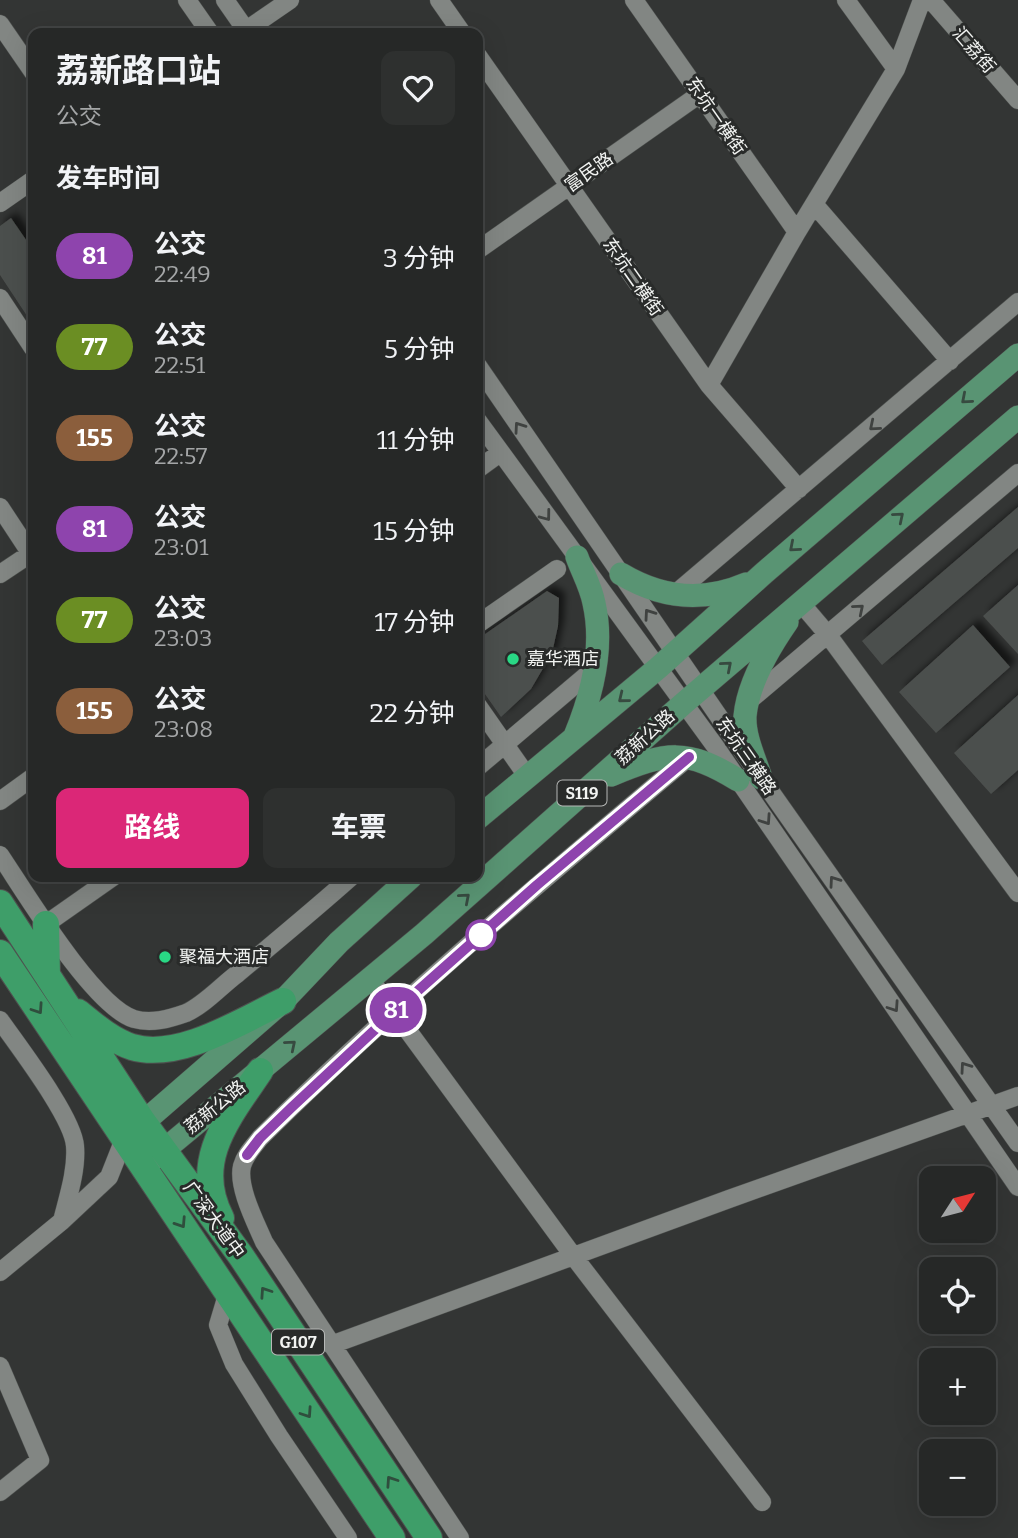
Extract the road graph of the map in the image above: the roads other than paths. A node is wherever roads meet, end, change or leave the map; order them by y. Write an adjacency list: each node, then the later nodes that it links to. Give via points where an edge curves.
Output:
1 (187, 0): 10 (street)
2 (225, 0): 11 (street)
3 (290, 0): 12 (street)
4 (439, 0): 13 (street)
5 (634, 0): 17 (street, 东坑一横街)
6 (846, 0): 16 (street)
7 (922, 0): 16 (street)
8 (930, 0): 18 (street, 汇荔街)
9 (0, 24): 15 (street)
10 (207, 28)
11 (242, 28)
12 (251, 28)
13 (459, 28)
14 (483, 63): 20 (street, 东坑二横街)
15 (28, 65)
16 (896, 69): 22 (street)
17 (701, 94): 20 (street, 富民路); 23 (street, 东坑一横街)
18 (1018, 100)
19 (28, 183): 21 (street)
20 (569, 186): 24 (street, 富民路); 31 (street, 东坑二横街)
21 (0, 203)
22 (814, 204): 23 (street); 29 (street)
23 (797, 232): 31 (street)
24 (483, 246)
25 (0, 298): 27 (street)
26 (1018, 302): 29 (street)
27 (28, 340)
28 (1018, 355): 44 (main road, S119, one-way to 44)
29 (950, 361): 37 (street, one-way to 37)
30 (483, 373): 43 (street, 东坑三横路, one-way to 30)
31 (709, 385): 37 (street, 东坑二横街)
32 (1018, 417): 46 (main road, 荔新公路 / S119, one-way to 32)
33 (483, 428): 34 (street, 东坑三横路)
34 (500, 453): 35 (street); 41 (street, 东坑三横路, one-way to 41)
35 (483, 465)
36 (1018, 472): 48 (street, one-way to 36)
37 (799, 489): 45 (street)
38 (0, 508): 39 (street)
39 (28, 547)
40 (28, 556): 42 (street)
41 (567, 563): 47 (street); 50 (main road, via 594,601); 51 (street, 东坑三横路)
42 (0, 574)
43 (621, 574): 45 (main road, via 646,588); 49 (street, 东坑三横路, one-way to 43)
44 (758, 578): 45 (main road, via 722,593); 49 (main road, S119)
45 (676, 593)
46 (800, 602): 48 (street); 52 (main road, 荔新公路 / S119, one-way to 46); 53 (main road, via 764,659)
47 (483, 621)
48 (828, 635): 53 (street); 72 (street)
49 (676, 653): 51 (main road, S119); 52 (street, 东坑三横路)
50 (595, 668): 55 (main road); 56 (street)
51 (658, 668): 52 (street, 东坑三横路); 55 (main road, S119, one-way to 55)
52 (691, 696): 60 (street, 东坑三横路); 61 (street, 东坑三横路); 63 (main road, 荔新公路 / S119)
53 (750, 700): 60 (main road, via 748,737)
54 (483, 713): 56 (street)
55 (574, 738): 59 (main road, S119)
56 (505, 744): 58 (street); 59 (street)
57 (689, 757): 61 (main road); 63 (main road, via 659,758); 80 (street)
58 (483, 763)
59 (527, 776): 65 (main road, S119)
60 (761, 778): 84 (street, 东坑三横路, one-way to 60)
61 (738, 780): 85 (street, 东坑三横路, one-way to 85)
62 (28, 781): 64 (street)
63 (596, 782): 67 (main road, 荔新公路 / S119, one-way to 63)
64 (0, 801)
65 (483, 814)
66 (0, 855): 74 (street)
67 (483, 880)
68 (106, 882): 74 (street)
69 (345, 882): 74 (street, via 188,1012 149,1022 132,1018 99,994)
70 (405, 882): 79 (main road, 荔新公路)
71 (481, 882): 77 (main road, 荔新公路 / S119, one-way to 71)
72 (1018, 893)
73 (0, 903): 76 (highway, 广深大道中 / G107)
74 (46, 924): 76 (highway)
75 (0, 953): 86 (highway, 广深大道中 / G107, one-way to 86)
76 (47, 977): 78 (highway, 广深大道中 / G107)
77 (370, 979): 80 (street); 82 (main road, 荔新公路 / S119, one-way to 77)
78 (62, 1000): 79 (highway, via 110,1037 145,1049 190,1044); 86 (highway, 广深大道中 / G107)
79 (283, 1001): 86 (main road, 荔新公路)
80 (395, 1011): 93 (street); 96 (street, via 260,1138 241,1169 242,1184 264,1242)
81 (3, 1032): 91 (street, via 73,1134 71,1185)
82 (260, 1071): 88 (main road, 荔新公路 / S119); 92 (highway, via 218,1138 210,1168 215,1205)
83 (1018, 1096): 84 (street)
84 (992, 1105): 85 (street); 87 (street, 东坑三横路)
85 (968, 1115): 90 (street, 东坑三横路); 93 (street)
86 (134, 1131): 88 (highway, 广深大道中 / G107); 89 (street)
87 (1018, 1143)
88 (153, 1158): 89 (street); 92 (highway, 广深大道中 / G107); 95 (highway, 广深大道中 / G107, one-way to 95)
89 (109, 1177): 91 (street)
90 (1018, 1187)
91 (62, 1221): 94 (street)
92 (241, 1256): 102 (highway, 广深大道中 / G107, one-way to 92)
93 (574, 1257): 96 (street); 99 (street)
94 (0, 1272)
95 (227, 1295): 100 (street, via 218,1325 234,1364); 101 (highway, 广深大道中 / G107, one-way to 101)
96 (331, 1345): 103 (street)
97 (0, 1366): 98 (street, via 40,1460)
98 (0, 1492)
99 (762, 1502)
100 (348, 1538)
101 (392, 1538)
102 (429, 1538)
103 (460, 1538)

